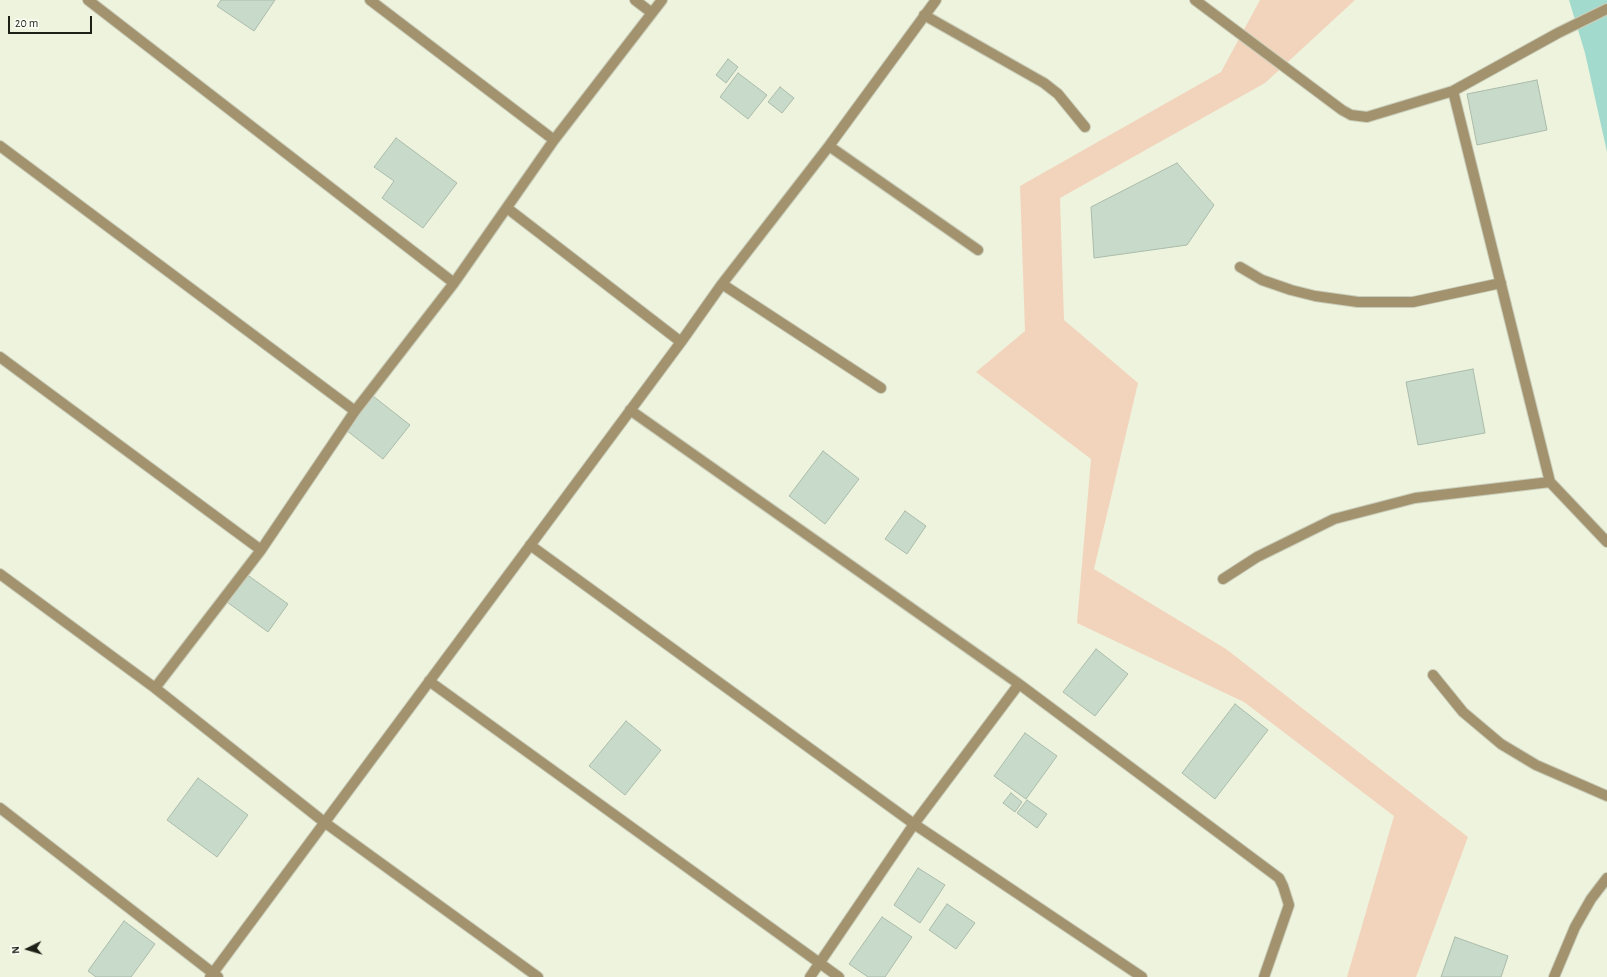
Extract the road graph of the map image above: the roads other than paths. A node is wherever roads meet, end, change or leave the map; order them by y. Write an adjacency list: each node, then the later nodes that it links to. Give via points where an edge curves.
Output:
1 (88, 0): 18 (street)
2 (370, 0): 12 (street)
3 (635, 0): 8 (street)
4 (662, 0): 8 (street)
5 (936, 0): 9 (street)
6 (1195, 0): 10 (street, via 1351,115 1367,117)
7 (1607, 9): 10 (street)
8 (652, 13): 12 (street)
9 (924, 15): 11 (street, via 1044,83 1058,94); 14 (street)
10 (1453, 91): 19 (street)
11 (1085, 127)
12 (554, 140): 15 (street)
13 (0, 146): 25 (street)
14 (829, 146): 16 (street); 20 (street)
15 (506, 208): 18 (street); 21 (street)
16 (978, 250)
17 (1240, 267): 19 (street, via 1262,280 1291,290 1358,302 1413,302)
18 (454, 283): 25 (street)
19 (1501, 283): 26 (street)
20 (722, 284): 21 (street); 23 (street)
21 (680, 342): 24 (street)
22 (0, 357): 29 (street)
23 (881, 388)
24 (630, 410): 28 (street); 34 (street)
25 (355, 411): 29 (street)
26 (1550, 482): 27 (street); 31 (street, via 1415,498 1334,519 1257,557)
27 (1607, 542)
28 (530, 545): 33 (street); 39 (street)
29 (261, 550): 35 (street)
30 (0, 574): 35 (street)
31 (1223, 579)
32 (1433, 675): 36 (street, via 1463,712 1501,744 1536,766)
33 (429, 681): 38 (street); 41 (street)
34 (1018, 684): 39 (street); 47 (street, via 1279,878 1289,905)
35 (155, 688): 38 (street)
36 (1607, 796)
37 (0, 808): 42 (street)
38 (324, 822): 42 (street); 43 (street)
39 (914, 824): 41 (street); 46 (street)
40 (1607, 878): 48 (street, via 1575,927)
41 (820, 964): 44 (street); 45 (street)
42 (214, 976)
43 (538, 977)
44 (810, 977)
45 (838, 977)
46 (1142, 977)
47 (1264, 977)
48 (1554, 977)

